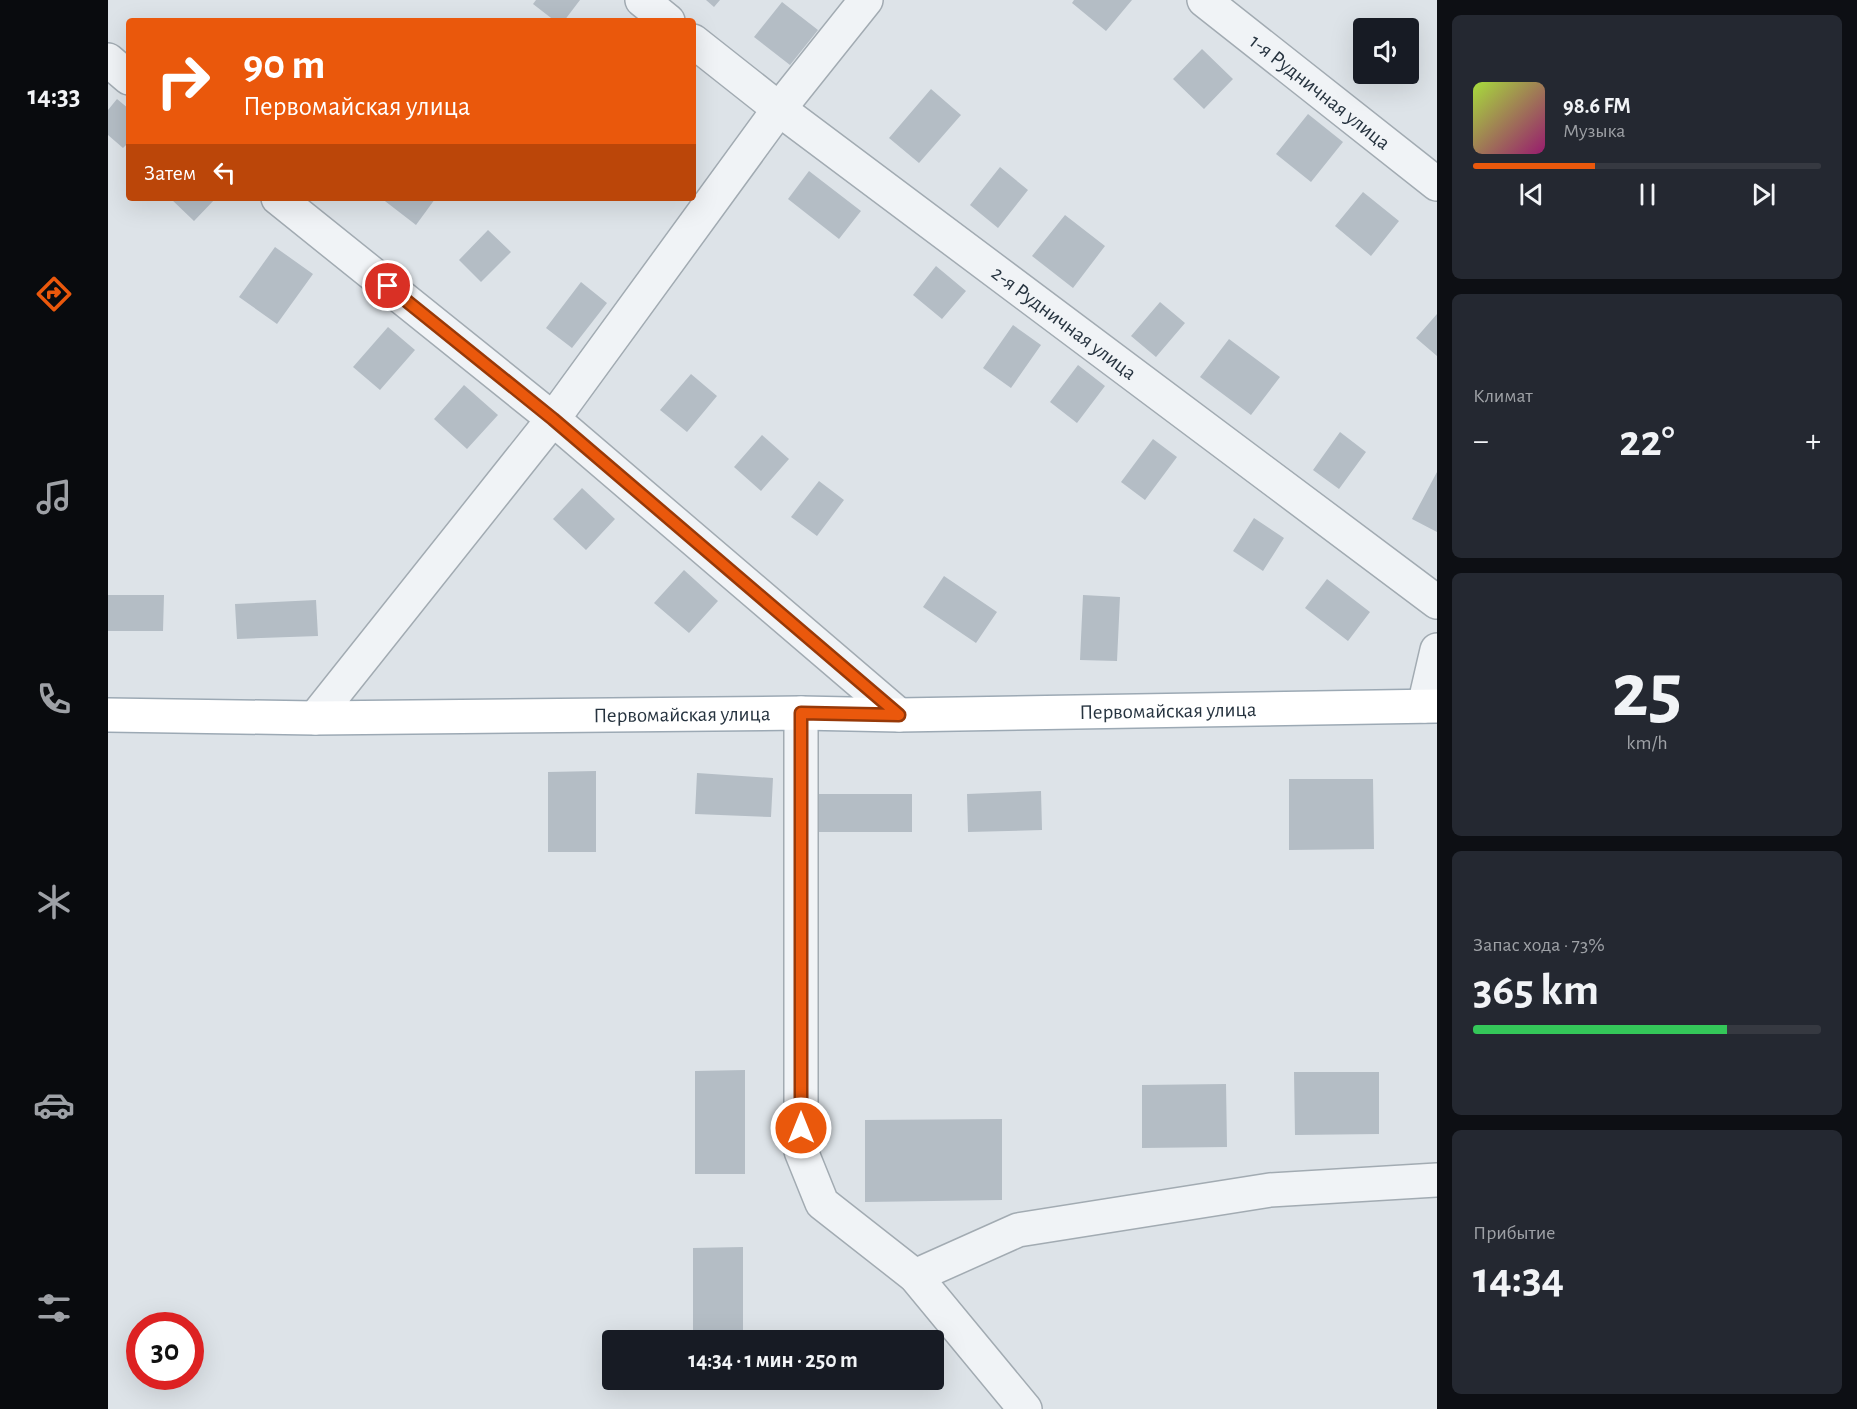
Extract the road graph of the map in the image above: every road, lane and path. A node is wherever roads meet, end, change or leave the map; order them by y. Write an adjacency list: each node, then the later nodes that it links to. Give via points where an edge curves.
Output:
1 (642, 0): 4 (street)
2 (866, 0): 8 (street)
3 (1204, 0): 9 (street, 1-я Рудничная улица)
4 (664, 18)
5 (696, 43): 8 (street, 2-я Рудничная улица)
6 (108, 60): 7 (street)
7 (126, 75)
8 (779, 109): 11 (street); 12 (street, 2-я Рудничная улица)
9 (1437, 184)
10 (282, 201): 11 (street)
11 (553, 419): 17 (street); 18 (street)
12 (1437, 602)
13 (1437, 650): 14 (street)
14 (1431, 706): 17 (main road, Первомайская улица)
15 (801, 713): 17 (main road, Первомайская улица); 18 (main road, Первомайская улица); 20 (street, via 801,1151 822,1203)
16 (108, 715): 18 (main road, Первомайская улица)
17 (899, 715)
18 (315, 718)
19 (1437, 1180): 20 (street, via 1270,1190 1018,1230)
20 (915, 1276): 21 (street)
21 (1024, 1409)

